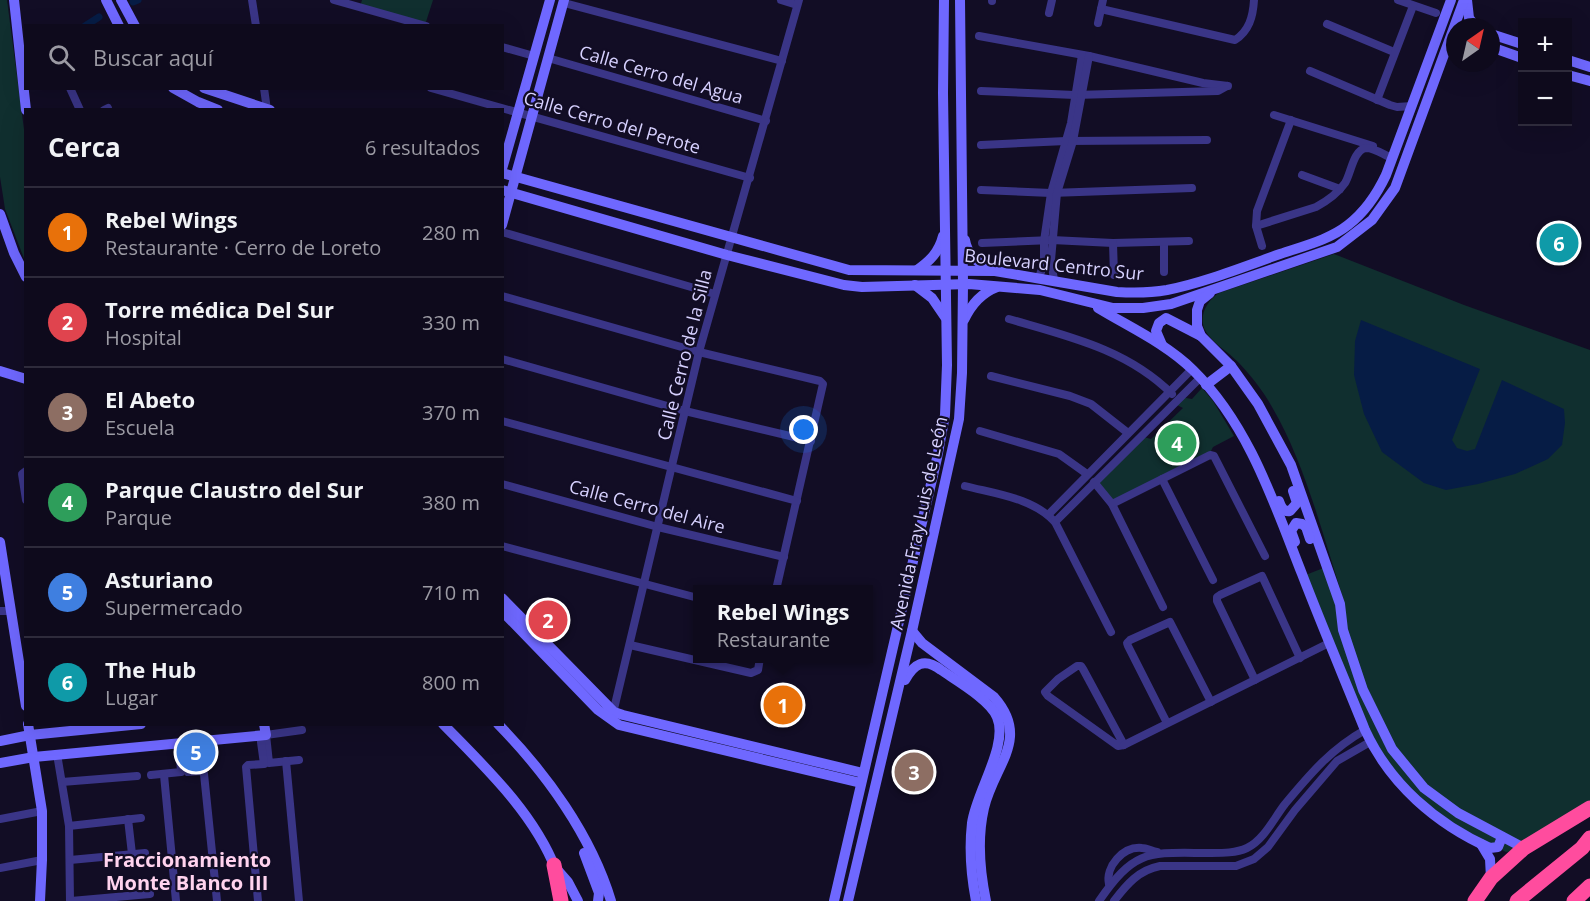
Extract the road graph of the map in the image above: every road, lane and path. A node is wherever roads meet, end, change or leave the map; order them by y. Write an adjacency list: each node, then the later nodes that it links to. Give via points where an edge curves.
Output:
1 (14, 0): 59 (street)
2 (106, 0): 25 (street)
3 (121, 0): 26 (street)
4 (252, 0): 27 (street)
5 (334, 0): 28 (street)
6 (550, 0): 30 (street)
7 (781, 0): 16 (street)
8 (944, 0): 89 (street, Avenida Fray Luis de León)
9 (960, 0): 90 (street, Avenida Fray Luis de León)
10 (1052, 0): 19 (street)
11 (1254, 0): 17 (street, via 1248,28 1235,40)
12 (1398, 0): 18 (street)
13 (1451, 0): 22 (street, Boulevard Centro Sur)
14 (1465, 0): 20 (street, Boulevard Centro Sur); 21 (street)
15 (564, 1): 31 (street); 42 (street)
16 (798, 2): 42 (street, Calle Cerro de la Silla)
17 (1102, 4): 24 (street)
18 (1413, 6): 22 (street); 37 (street)
19 (1049, 14)
20 (1464, 18)
21 (1469, 18)
22 (1440, 20): 23 (street); 66 (street, Boulevard Centro Sur)
23 (1446, 22)
24 (1098, 23)
25 (117, 24)
26 (134, 24)
27 (255, 24)
28 (419, 24)
29 (1327, 24): 37 (street)
30 (542, 27): 31 (street); 38 (street)
31 (556, 30): 40 (street)
32 (979, 36): 39 (street)
33 (1500, 37): 34 (street)
34 (1518, 43)
35 (504, 48): 38 (street)
36 (1500, 50): 41 (street)
37 (1395, 52): 58 (street)
38 (534, 56): 67 (street)
39 (1086, 56): 47 (street); 57 (street)
40 (548, 57): 69 (street); 71 (street, Calle Cerro del Agua)
41 (1518, 57)
42 (782, 61): 71 (street, Calle Cerro de la Silla)
43 (1572, 61): 44 (street)
44 (1590, 67)
45 (1446, 68): 113 (street, Boulevard Centro Sur, via 1395,188 1366,226 1337,246)
46 (1310, 71): 58 (street)
47 (1179, 76): 56 (street); 56 (street, via 1228,86 1218,91)
48 (1572, 76): 49 (street)
49 (1590, 81)
50 (71, 90): 60 (street)
51 (177, 90): 61 (street)
52 (210, 90): 62 (street)
53 (264, 90): 63 (street)
54 (438, 90): 64 (street, Calle Cerro del Perote)
55 (981, 90): 57 (street)
56 (1177, 92): 57 (street)
57 (1078, 95): 73 (street)
58 (1377, 100): 66 (street)
59 (26, 108)
60 (79, 108)
61 (213, 108)
62 (265, 108)
63 (268, 108)
64 (504, 108)
65 (504, 108): 67 (street, Calle Cerro del Perote)
66 (1410, 111): 75 (street, Boulevard Centro Sur)
67 (518, 112): 69 (street, Calle Cerro del Perote); 76 (street)
68 (1274, 115): 70 (street)
69 (532, 116): 79 (street); 80 (street, Calle Cerro del Perote)
70 (1291, 120): 75 (street, via 1376,146); 88 (street, via 1257,211)
71 (766, 121): 80 (street, Calle Cerro de la Silla)
72 (1206, 140): 73 (street)
73 (1069, 141): 74 (street); 85 (street)
74 (981, 145)
75 (1393, 156): 82 (street, via 1362,149); 108 (street, Boulevard Centro Sur, via 1376,194 1357,218 1318,241 1167,290 1117,292)
76 (504, 164)
77 (504, 172): 79 (street, Boulevard Centro Sur)
78 (1302, 175): 82 (street)
79 (515, 177): 84 (street); 92 (street, Boulevard Centro Sur)
80 (750, 178): 92 (street, Calle Cerro de la Silla)
81 (1192, 188): 85 (street)
82 (1340, 189): 88 (street, via 1316,207)
83 (981, 190): 85 (street)
84 (507, 191): 86 (street); 99 (street, Boulevard Centro Sur)
85 (1054, 193): 93 (street)
86 (504, 211)
87 (0, 214): 105 (street)
88 (1256, 226): 98 (street)
89 (945, 227): 100 (street, via 934,256); 101 (street, Avenida Fray Luis de León)
90 (963, 228): 102 (street, Avenida Fray Luis de León); 103 (street, via 969,251 982,266)
91 (504, 233): 114 (street)
92 (732, 238): 99 (street, Calle Cerro de la Silla); 100 (street, Boulevard Centro Sur, via 849,270)
93 (1048, 241): 96 (street); 97 (street); 107 (street); 108 (street)
94 (1189, 241): 95 (street)
95 (1164, 242): 97 (street); 104 (street)
96 (982, 243)
97 (1113, 243): 106 (street)
98 (1262, 246)
99 (727, 255): 111 (street, Boulevard Centro Sur, via 844,285); 114 (street, Calle Cerro de la Silla)
100 (916, 270): 101 (street, Boulevard Centro Sur)
101 (946, 270): 102 (street, Boulevard Centro Sur); 109 (street, Avenida Fray Luis de León)
102 (963, 270): 103 (street, Boulevard Centro Sur); 110 (street, Avenida Fray Luis de León)
103 (995, 271): 107 (street, Boulevard Centro Sur)
104 (1164, 272)
105 (24, 273)
106 (1114, 275)
107 (1040, 277): 108 (street, Boulevard Centro Sur)
108 (1054, 280)
109 (946, 284): 110 (street, Boulevard Centro Sur); 111 (street, Boulevard Centro Sur); 119 (street, Avenida Fray Luis de León)
110 (963, 284): 112 (street, Boulevard Centro Sur); 120 (street, Avenida Fray Luis de León)
111 (915, 285): 119 (street, via 932,298)
112 (999, 287): 116 (street, Boulevard Centro Sur, via 1040,290); 120 (street, via 977,300)
113 (1216, 290): 117 (street, Boulevard Centro Sur); 122 (street, Boulevard Centro Sur, via 1200,301 1197,310)
114 (715, 294): 124 (street, Calle Cerro de la Silla)
115 (504, 297): 124 (street)
116 (1090, 303): 117 (street, Boulevard Centro Sur); 121 (street)
117 (1143, 309): 121 (street, Boulevard Centro Sur, via 1137,318)
118 (1009, 319): 131 (street, via 1091,343 1124,358)
119 (946, 320): 210 (street, Avenida Fray Luis de León, via 943,426)
120 (963, 323): 170 (street, Avenida Fray Luis de León, via 959,419)
121 (1141, 332): 123 (street)
122 (1201, 336): 123 (street, via 1166,318 1156,331); 126 (street)
123 (1163, 346): 129 (street)
124 (699, 352): 133 (street, Calle Cerro de la Silla); 137 (street, via 824,384)
125 (504, 360): 133 (street)
126 (1231, 366): 129 (street); 140 (street, via 1258,404)
127 (0, 371): 130 (street)
128 (991, 376): 136 (street, via 1091,404)
129 (1199, 377): 131 (street); 132 (street); 144 (street, via 1235,423)
130 (24, 378)
131 (1170, 392): 132 (street); 136 (street)
132 (1177, 400): 139 (street)
133 (685, 411): 137 (street); 141 (street, Calle Cerro de la Silla)
134 (504, 422): 141 (street)
135 (980, 430): 143 (street, via 1054,452)
136 (1128, 433): 138 (street)
137 (811, 441): 150 (street)
138 (1106, 455): 139 (street); 143 (street)
139 (1113, 462): 146 (street)
140 (1291, 465): 144 (street, via 1297,503 1290,511 1282,509 1273,486); 157 (street)
141 (672, 468): 150 (street); 154 (street, Calle Cerro de la Silla)
142 (24, 472): 149 (street)
143 (1087, 474): 152 (street)
144 (1264, 479): 160 (street)
145 (1162, 480): 151 (street); 158 (street, via 1209,455 1214,456); 162 (street)
146 (1094, 482): 151 (street); 153 (street)
147 (504, 485): 154 (street, Calle Cerro del Aire)
148 (965, 486): 152 (street, via 1027,502)
149 (24, 487)
150 (797, 501): 159 (street)
151 (1113, 504): 167 (street)
152 (1048, 515): 153 (street)
153 (1055, 522): 171 (street)
154 (658, 527): 159 (street, Calle Cerro del Aire); 164 (street, Calle Cerro de la Silla)
155 (0, 543): 161 (street)
156 (504, 547): 164 (street)
157 (1322, 555): 160 (street, via 1314,548 1306,528 1296,523 1291,531 1300,556); 222 (street, via 1363,690 1392,749 1424,788 1458,813)
158 (1265, 556)
159 (784, 557): 163 (street)
160 (1299, 566): 172 (street)
161 (2, 567): 168 (street)
162 (1213, 580)
163 (777, 585)
164 (644, 586): 165 (street); 173 (street, Calle Cerro de la Silla)
165 (693, 597)
166 (504, 600): 174 (street)
167 (1163, 607)
168 (5, 611): 181 (street)
169 (504, 613): 174 (street)
170 (912, 632): 180 (street, Avenida Fray Luis de León); 254 (street, via 994,697 1010,725 1009,744 983,809 981,879)
171 (1111, 632)
172 (1329, 643): 175 (street); 191 (street)
173 (630, 645): 176 (street); 183 (street, Calle Cerro de la Silla)
174 (555, 657): 183 (street)
175 (1299, 658): 179 (street); 179 (street, via 1262,576 1220,595 1216,601)
176 (693, 659)
177 (708, 663): 178 (street, via 752,673 758,670)
178 (759, 663)
179 (1255, 680): 182 (street)
180 (898, 694): 224 (street, Avenida Fray Luis de León); 253 (street, via 912,668 928,663 989,705 996,715 998,743 972,823)
181 (24, 697)
182 (1211, 702): 184 (street); 184 (street, via 1170,622 1139,635 1127,643)
183 (612, 716): 210 (street)
184 (1167, 723): 196 (street)
185 (126, 726): 188 (street)
186 (445, 726): 233 (street, via 517,804)
187 (500, 726): 220 (street, via 553,788)
188 (119, 727): 189 (street); 197 (street)
189 (29, 730): 193 (street); 200 (street)
190 (302, 730): 192 (street)
191 (1365, 730): 194 (street); 199 (street)
192 (263, 732): 195 (street); 205 (street)
193 (0, 741)
194 (1371, 742): 203 (street); 225 (street, via 1404,789 1432,813)
195 (182, 743): 197 (street); 206 (street)
196 (1124, 746): 196 (street, via 1081,666 1047,689 1048,696 1118,746)
197 (121, 748): 198 (street)
198 (60, 754): 200 (street); 211 (street)
199 (1329, 754): 203 (street); 212 (street)
200 (34, 757): 204 (street); 215 (street)
201 (299, 760): 202 (street)
202 (286, 761): 205 (street); 245 (street)
203 (1336, 761): 214 (street)
204 (0, 763)
205 (266, 763): 244 (street, via 246,767)
206 (185, 772): 208 (street); 243 (street, via 204,774)
207 (151, 775): 208 (street)
208 (164, 775): 242 (street)
209 (137, 776): 211 (street)
210 (862, 778): 221 (street, Avenida Fray Luis de León)
211 (64, 782): 219 (street)
212 (1286, 803): 214 (street); 229 (street, via 1260,839 1248,848)
213 (1590, 808): 226 (highway)
214 (1295, 810): 234 (street, via 1268,847 1254,859 1236,866)
215 (42, 812): 217 (street); 231 (street)
216 (141, 818): 218 (street)
217 (0, 819)
218 (128, 819): 219 (street); 230 (street)
219 (69, 826): 232 (street)
220 (582, 836): 249 (street); 250 (street)
221 (849, 837): 224 (street); 251 (street, Avenida Fray Luis de León)
222 (1502, 837): 225 (street, via 1498,848); 226 (street)
223 (1590, 838): 258 (highway)
224 (862, 840): 252 (street, Avenida Fray Luis de León)
225 (1480, 844): 236 (street, via 1490,859)
226 (1524, 848): 236 (highway)
227 (146, 853): 230 (street)
228 (1158, 853): 229 (street); 237 (street, via 1142,857); 237 (street, via 1141,847 1128,851 1110,869)
229 (1172, 853): 234 (street)
230 (132, 854): 232 (street)
231 (42, 860): 235 (street); 240 (street)
232 (70, 860): 241 (street)
233 (554, 865): 246 (highway); 247 (street); 248 (street)
234 (1172, 866): 256 (street, via 1148,868 1132,878)
235 (0, 868)
236 (1491, 878): 257 (highway)
237 (1109, 884): 255 (street)
238 (1590, 891): 259 (highway)
239 (150, 894): 241 (street)
240 (40, 901)
241 (71, 901)
242 (176, 901)
243 (217, 901)
244 (258, 901)
245 (299, 901)
246 (561, 901)
247 (568, 901)
248 (578, 901)
249 (598, 901)
250 (611, 901)
251 (834, 901)
252 (848, 901)
253 (976, 901)
254 (986, 901)
255 (1099, 901)
256 (1114, 901)
257 (1475, 901)
258 (1517, 901)
259 (1574, 901)

